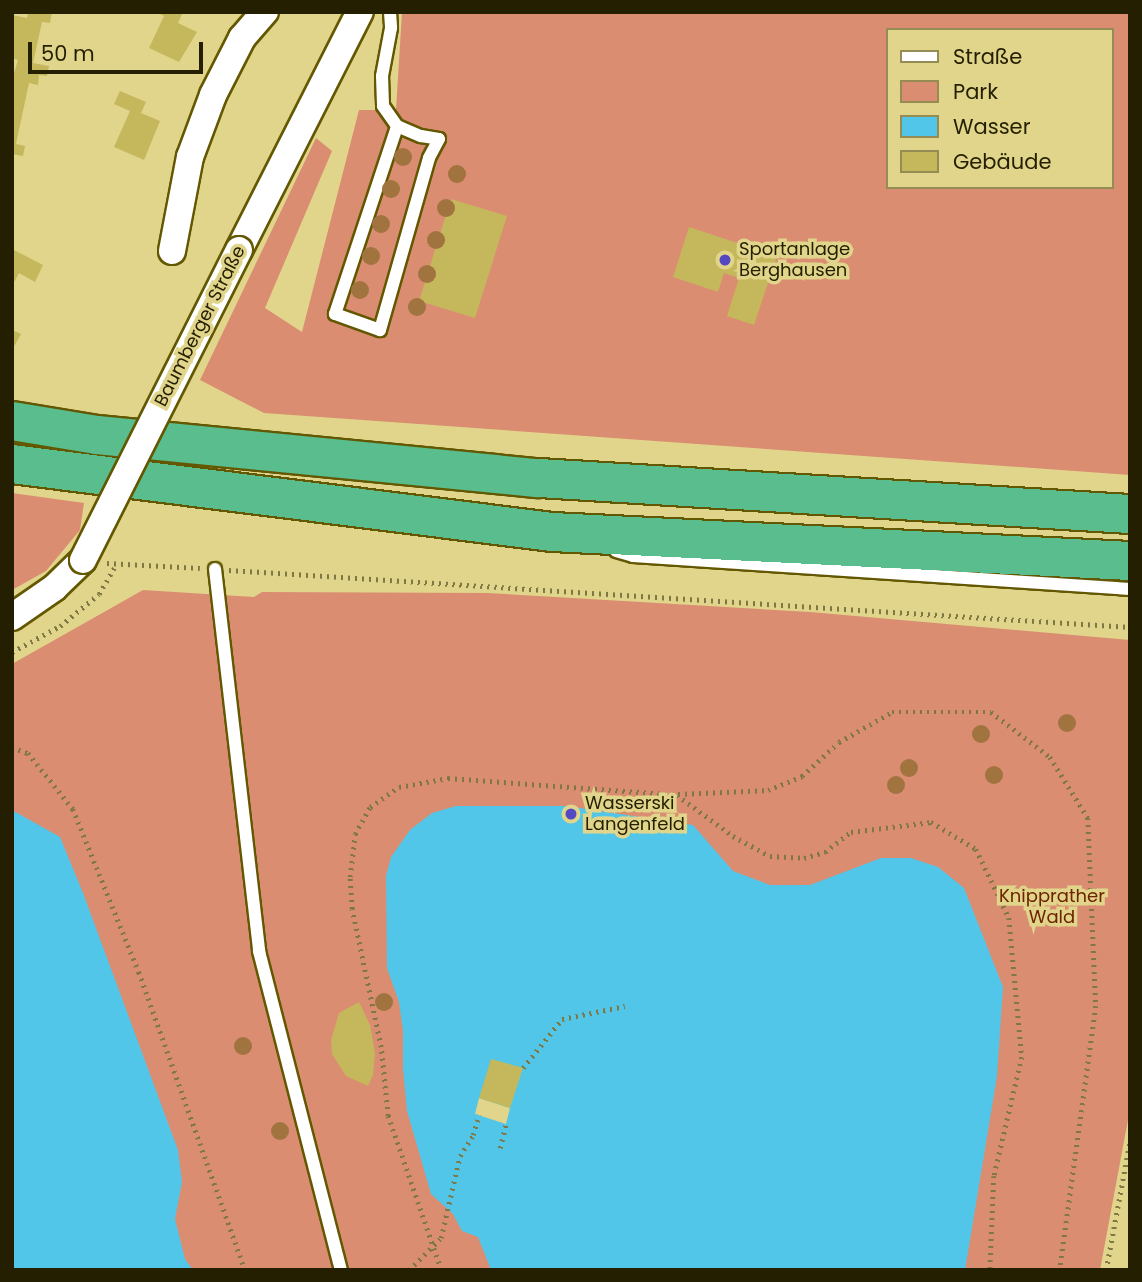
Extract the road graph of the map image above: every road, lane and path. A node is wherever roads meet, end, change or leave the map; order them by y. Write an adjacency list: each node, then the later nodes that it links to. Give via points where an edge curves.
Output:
1 (265, 12): 5 (street, via 242,38 214,95 190,157)
2 (360, 12): 10 (street, Baumberger Straße, bridge)
3 (390, 12): 4 (lane, via 383,106)
4 (397, 126): 4 (lane, via 335,314 380,330 429,158 439,139)
5 (172, 251)
6 (12, 421): 8 (highway, via 97,435 539,478)
7 (12, 464): 9 (highway)
8 (1130, 514)
9 (552, 532): 11 (highway); 14 (lane, via 633,556)
10 (83, 560): 12 (path); 15 (street, Baumberger Straße, via 54,588)
11 (1130, 561)
12 (116, 564): 13 (path); 17 (path, via 99,594 60,626)
13 (215, 569): 16 (path); 28 (lane, via 259,951)
14 (1130, 589)
15 (12, 617)
16 (1130, 627)
17 (12, 652)
18 (12, 747): 27 (path, via 28,753 73,809 139,972)
19 (677, 794): 26 (path, via 448,778 399,787 370,807 355,834 352,909 381,1047 388,1116); 31 (path, via 733,836 770,856 804,858 825,852 851,832 930,822 976,849 1009,918 1022,1057 994,1176); 32 (path, via 768,790 802,776 838,742 892,712 991,712 1050,757 1088,818 1096,1006)
20 (625, 1006): 21 (path, via 562,1019)
21 (523, 1068)
22 (479, 1115): 26 (path, via 460,1156 441,1238)
23 (506, 1124): 25 (path)
24 (1130, 1141): 33 (path)
25 (500, 1147)
26 (435, 1246): 29 (path); 30 (path)
27 (246, 1270)
28 (341, 1270)
29 (408, 1270)
30 (441, 1270)
31 (990, 1270)
32 (1059, 1270)
33 (1106, 1270)

